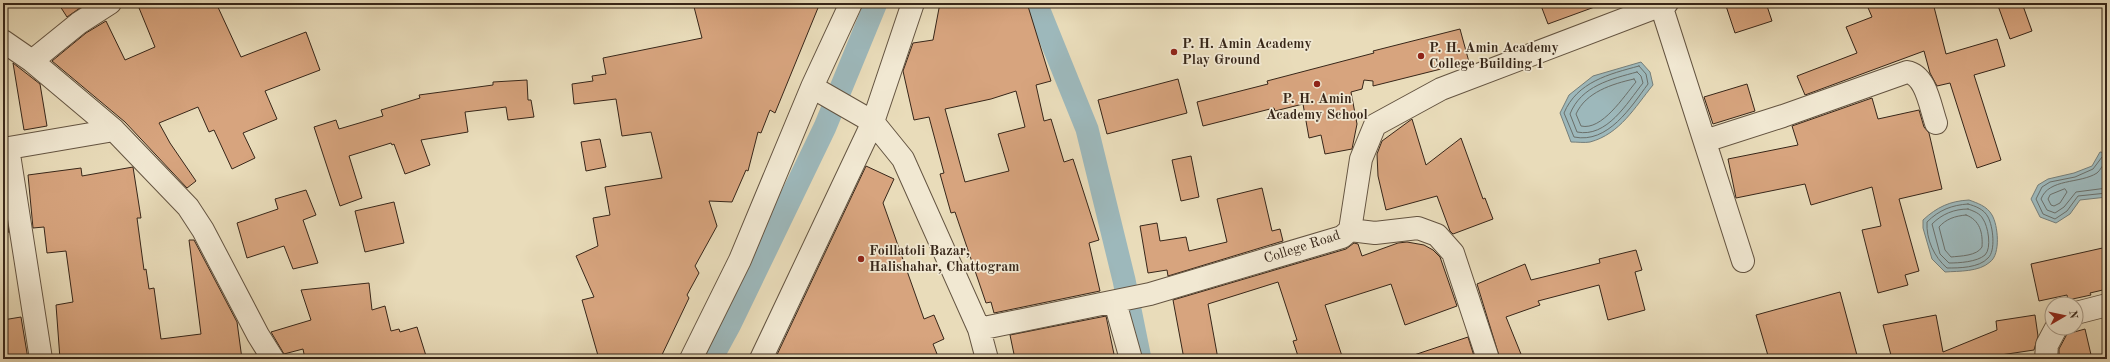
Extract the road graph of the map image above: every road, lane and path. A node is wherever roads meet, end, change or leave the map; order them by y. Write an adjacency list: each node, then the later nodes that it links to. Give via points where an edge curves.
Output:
1 (110, 3): 6 (street, via 79,23)
2 (851, 3): 7 (street)
3 (913, 3): 8 (street)
4 (1664, 4): 11 (street); 13 (street, College Road, via 1441,89 1375,126 1361,159)
5 (3, 40): 6 (street)
6 (32, 61): 10 (street)
7 (815, 89): 8 (street); 22 (street, via 740,260)
8 (868, 119): 18 (street, via 903,159); 23 (street)
9 (1936, 123): 11 (street, via 1921,80 1915,73 1907,72 1783,116)
10 (114, 130): 12 (street); 21 (street, via 188,207)
11 (1705, 140): 14 (street)
12 (6, 148): 20 (street)
13 (1350, 230): 15 (street, College Road, via 1342,236); 26 (street, via 1375,233 1418,228 1437,236 1453,253)
14 (1743, 261)
15 (1116, 302): 18 (street, College Road); 25 (street)
16 (2107, 305): 17 (street)
17 (2084, 312)
18 (979, 329): 24 (street)
19 (2052, 336): 27 (street, via 2047,345)
20 (41, 359)
21 (273, 359)
22 (691, 359)
23 (760, 359)
24 (987, 359)
25 (1131, 359)
26 (1488, 359)
27 (2046, 359)

